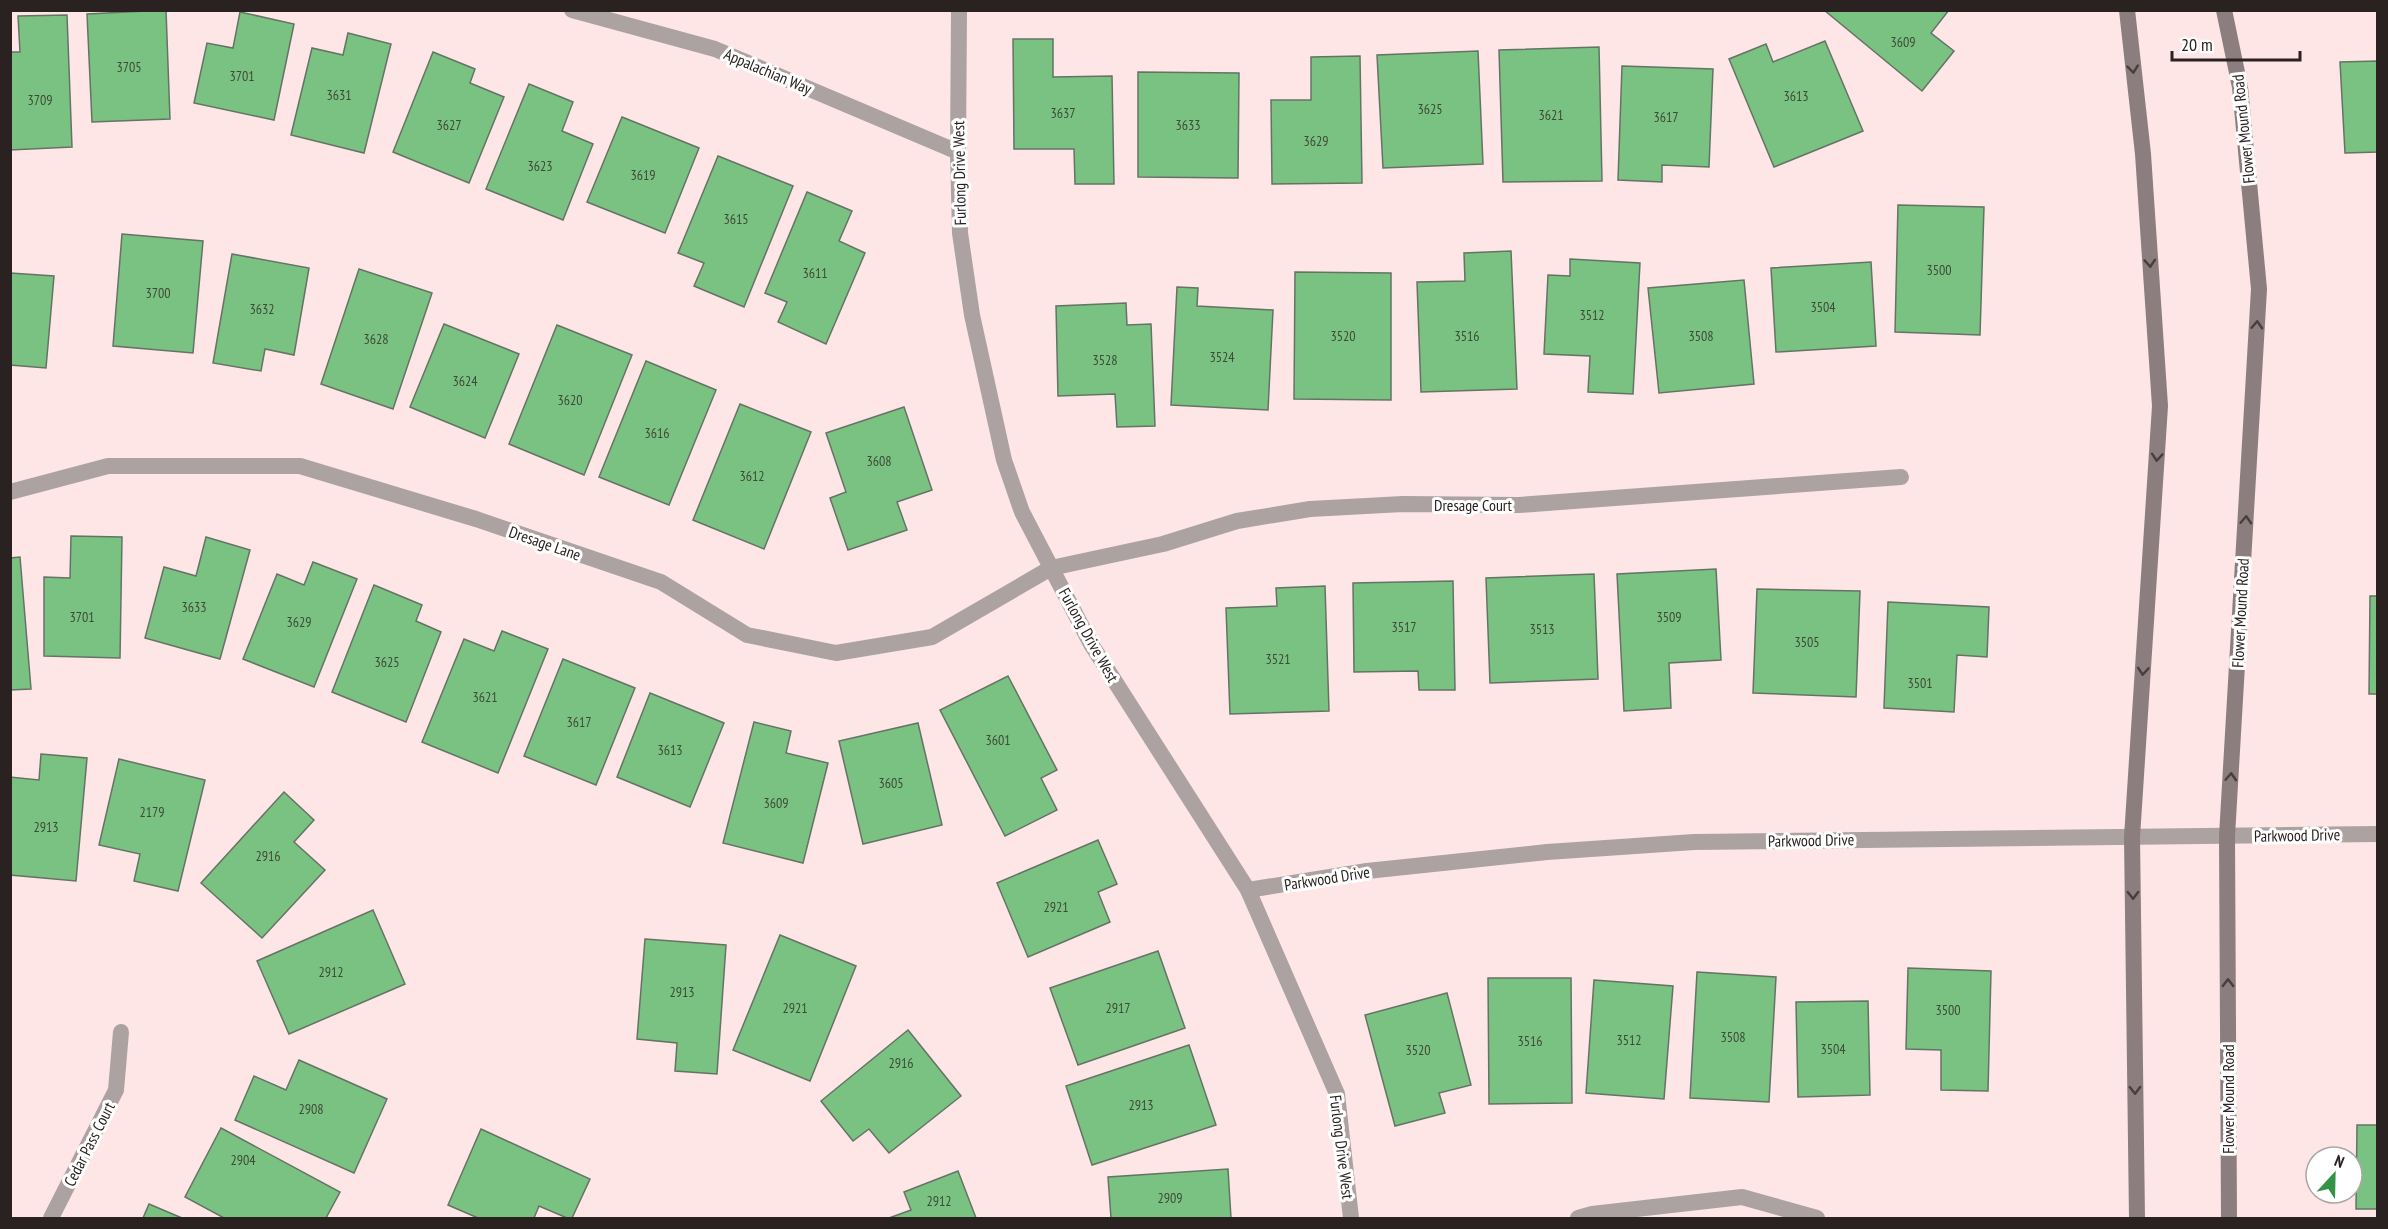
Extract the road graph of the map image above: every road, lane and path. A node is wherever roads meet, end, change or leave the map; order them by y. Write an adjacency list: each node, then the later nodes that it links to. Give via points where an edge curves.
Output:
1 (572, 10): 5 (street, Appalachian Way, via 715,49)
2 (959, 10): 5 (street, Furlong Drive West)
3 (2127, 10): 11 (main road, one-way to 11, via 2143,154 2160,406)
4 (2224, 10): 10 (main road, Flower Mound Road, one-way to 4, via 2259,289 2241,87)
5 (958, 152): 8 (street, Furlong Drive West, via 960,232 1004,460 1022,512)
6 (1901, 477): 8 (street, Dresage Court, via 1518,505 1404,504 1310,509 1237,521 1163,544)
7 (10, 492): 8 (street, Dresage Lane, via 108,466 300,466 477,519 661,582 747,635 836,652 932,637)
8 (1051, 567): 12 (street, Furlong Drive West, via 1091,644)
9 (2378, 834): 10 (street, Parkwood Drive)
10 (2227, 836): 11 (street, Parkwood Drive); 19 (main road, Flower Mound Road, one-way to 10)
11 (2132, 837): 12 (street, Parkwood Drive, via 1694,842 1547,852 1367,871); 18 (main road, one-way to 18)
12 (1248, 890): 15 (street, Furlong Drive West, via 1337,1094)
13 (121, 1032): 14 (street, Cedar Pass Court, via 116,1090)
14 (51, 1218)
15 (1351, 1218)
16 (1578, 1218): 17 (street, via 1742,1197)
17 (1817, 1218)
18 (2137, 1218)
19 (2229, 1218)

